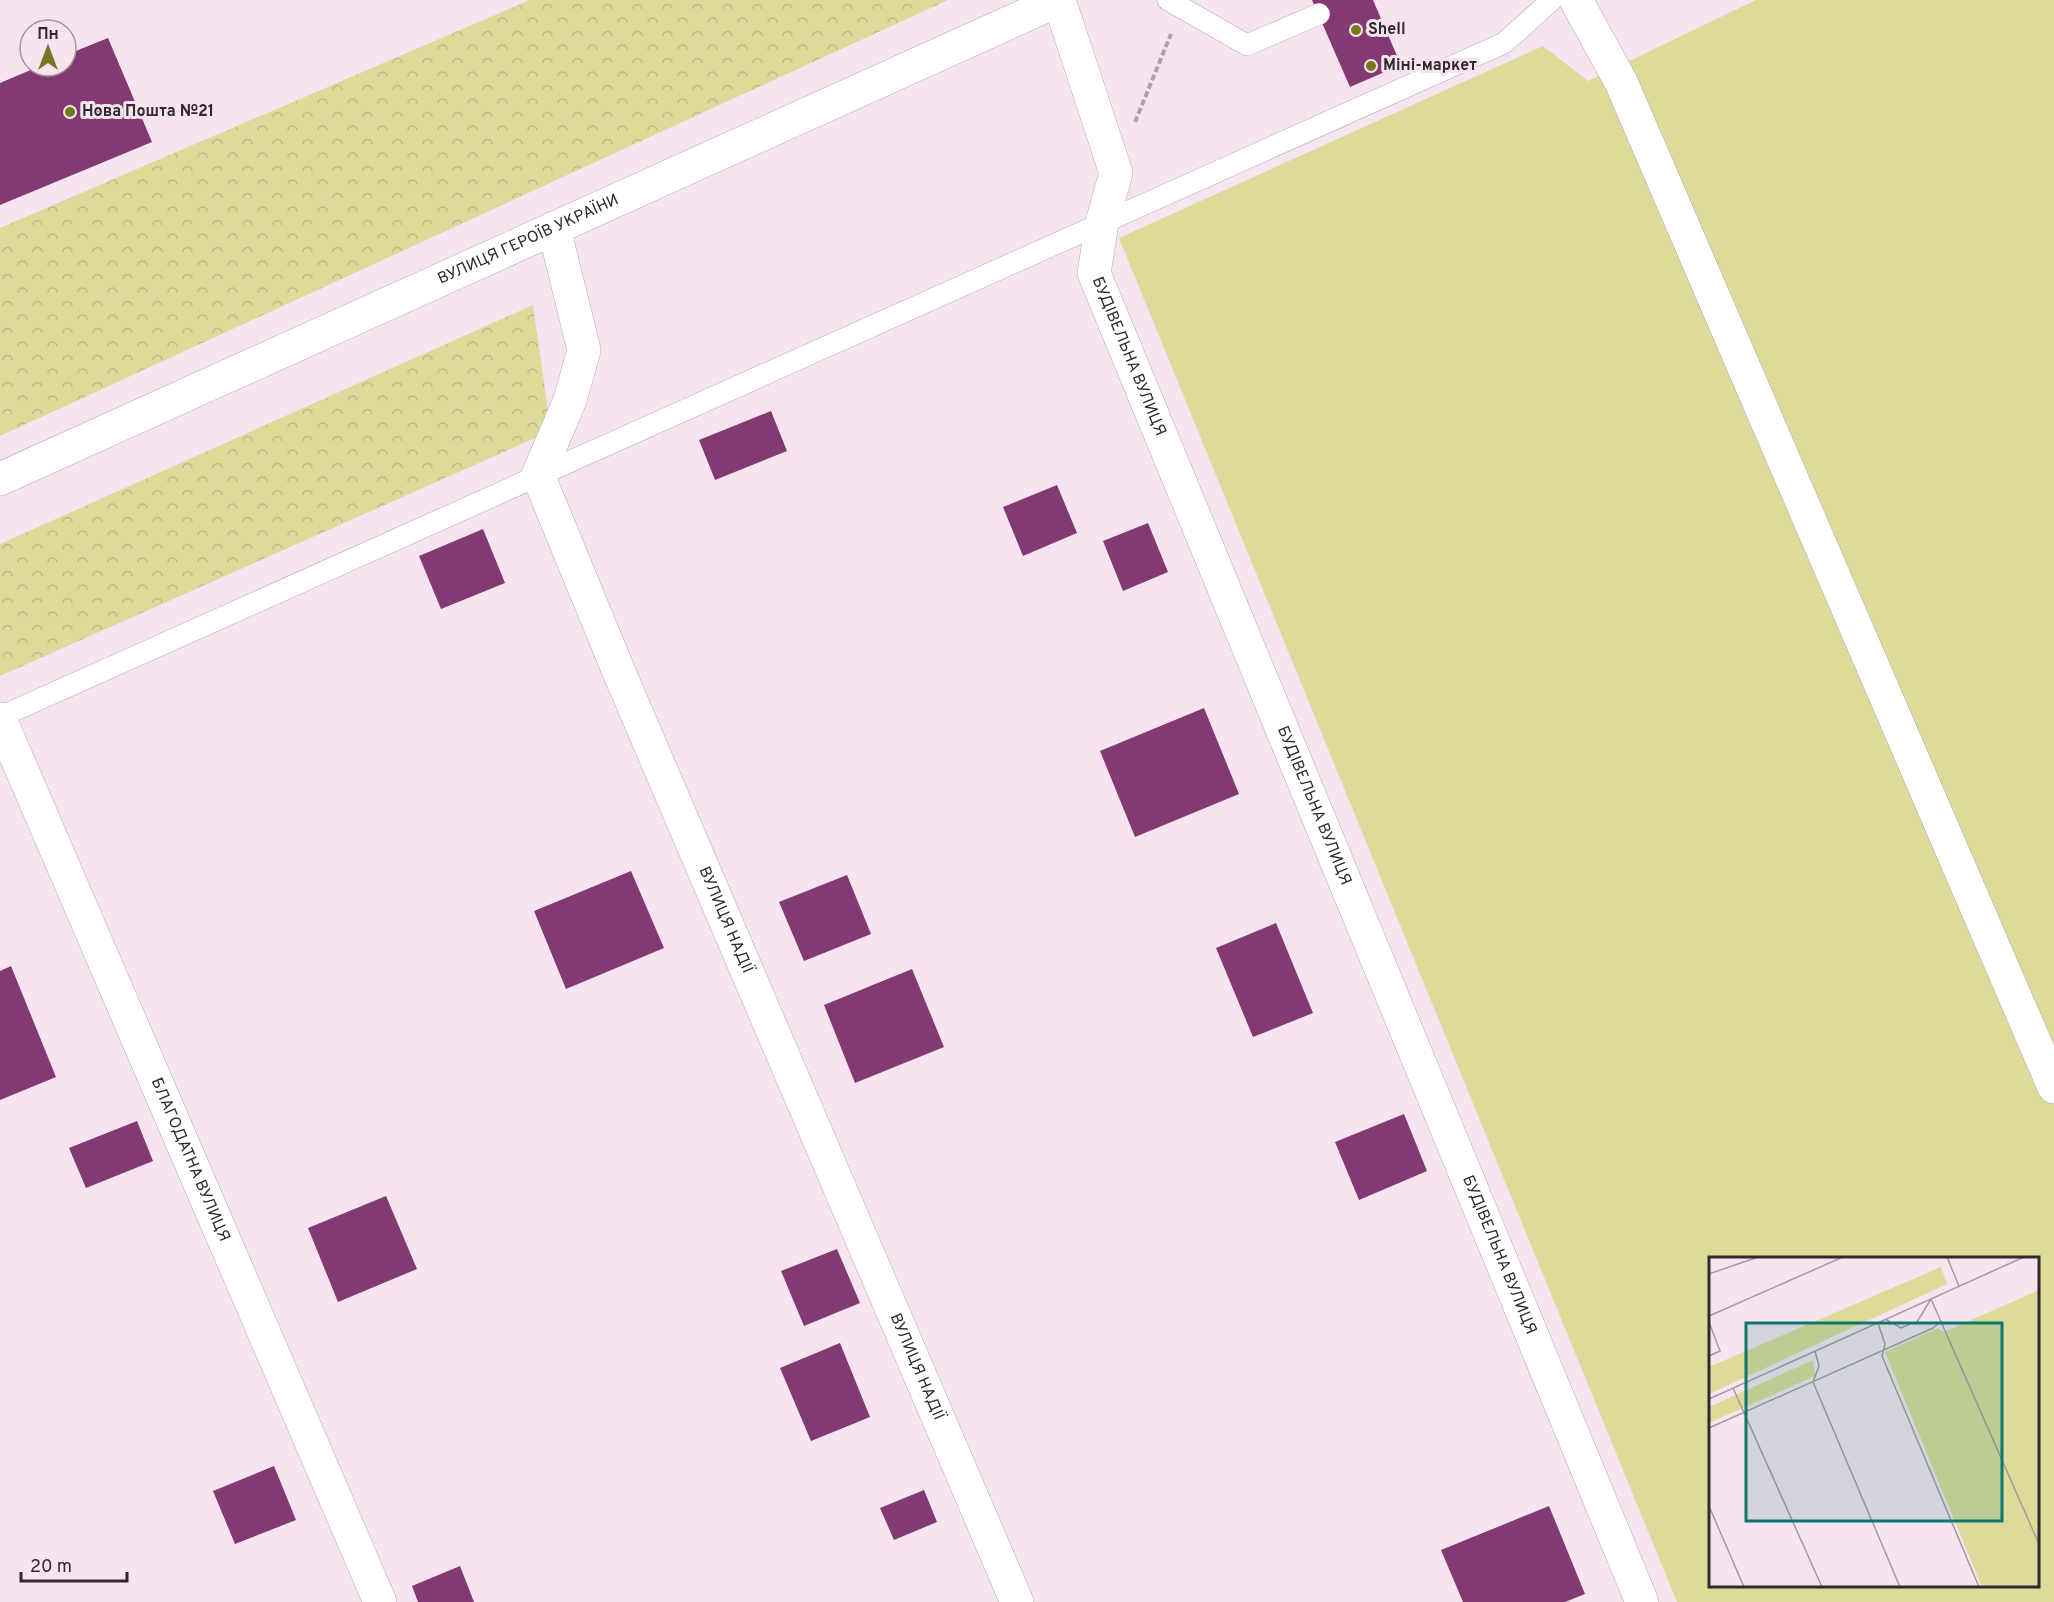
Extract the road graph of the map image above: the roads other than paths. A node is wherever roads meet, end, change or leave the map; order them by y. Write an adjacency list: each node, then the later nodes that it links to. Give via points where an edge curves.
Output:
1 (1059, 0): 6 (street, БУДІВЕЛЬНА ВУЛИЦЯ, via 1116,173); 7 (street, ВУЛИЦЯ ГЕРОЇВ УКРАЇНИ)
2 (1552, 0): 6 (lane, via 1504,43)
3 (1576, 0): 11 (street, via 1621,82)
4 (1175, 4): 5 (lane, via 1247,45)
5 (1319, 14)
6 (1102, 223): 8 (lane); 14 (street, БУДІВЕЛЬНА ВУЛИЦЯ, via 1094,273)
7 (554, 228): 8 (street, via 584,350 570,400); 9 (street, ВУЛИЦЯ ГЕРОЇВ УКРАЇНИ)
8 (538, 475): 10 (lane); 13 (street, ВУЛИЦЯ НАДІЇ)
9 (0, 479)
10 (0, 718): 12 (street, БЛАГОДАТНА ВУЛИЦЯ)
11 (2054, 1087)
12 (380, 1602)
13 (1017, 1602)
14 (1642, 1602)

